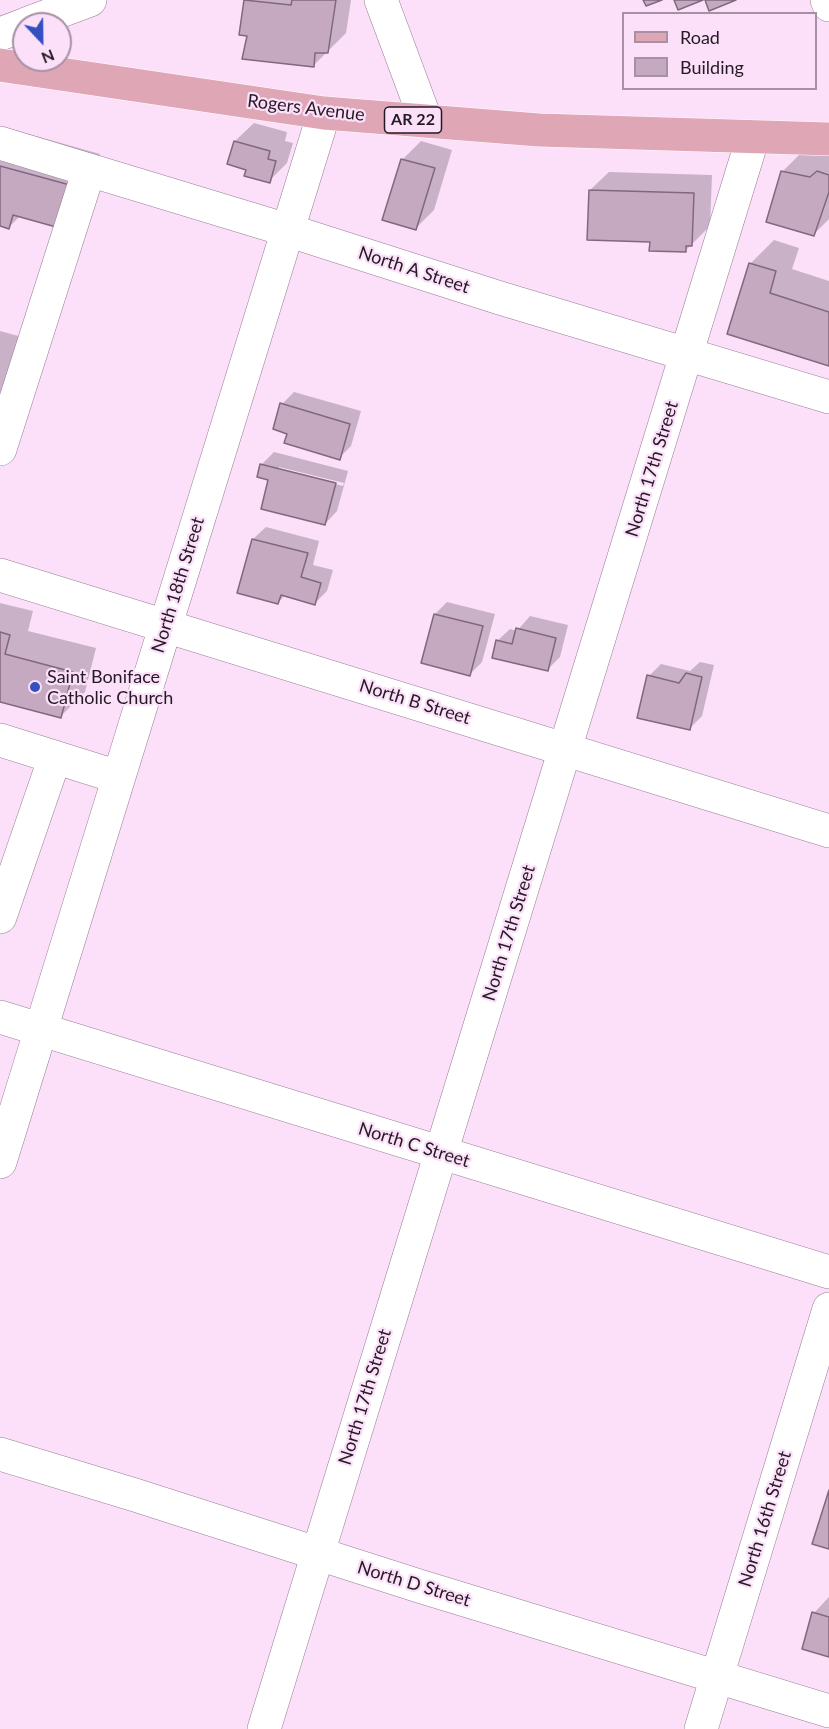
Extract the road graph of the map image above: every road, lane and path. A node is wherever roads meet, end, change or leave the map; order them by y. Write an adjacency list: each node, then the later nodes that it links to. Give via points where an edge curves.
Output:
1 (90, 0): 5 (street)
2 (381, 0): 8 (street)
3 (827, 0): 4 (street)
4 (829, 5)
5 (58, 12)
6 (0, 65): 7 (main road, Rogers Avenue / AR 22)
7 (324, 112): 8 (main road, Rogers Avenue / AR 22); 13 (street, North 18th Street)
8 (426, 121): 9 (main road, Rogers Avenue / AR 22, via 539,130)
9 (753, 137): 10 (main road, Rogers Avenue / AR 22); 14 (street, North 17th Street)
10 (829, 139)
11 (0, 143): 12 (street, North A Street)
12 (89, 170): 13 (street, North A Street); 16 (street)
13 (287, 230): 14 (street, North A Street); 18 (street, North 18th Street)
14 (687, 353): 15 (street, North A Street); 20 (street, North 17th Street)
15 (829, 397)
16 (0, 449)
17 (0, 574): 18 (street, North B Street)
18 (165, 626): 20 (street, North B Street); 22 (street, North 18th Street)
19 (0, 740): 21 (street)
20 (565, 749): 23 (street, North B Street); 27 (street, North 17th Street)
21 (56, 757): 22 (street); 24 (street)
22 (118, 777): 26 (street, North 18th Street)
23 (829, 831)
24 (0, 917)
25 (0, 1017): 26 (street, North C Street)
26 (40, 1029): 27 (street, North C Street); 28 (street, North 18th Street)
27 (441, 1154): 29 (street, North C Street); 32 (street, North 17th Street)
28 (0, 1162)
29 (829, 1272)
30 (829, 1309): 33 (street, North 16th Street)
31 (0, 1454): 32 (street, North D Street)
32 (317, 1553): 33 (street, North D Street); 35 (street, North 17th Street)
33 (717, 1676): 34 (street, North D Street); 36 (street, North 16th Street)
34 (829, 1711)
35 (264, 1729)
36 (701, 1729)

